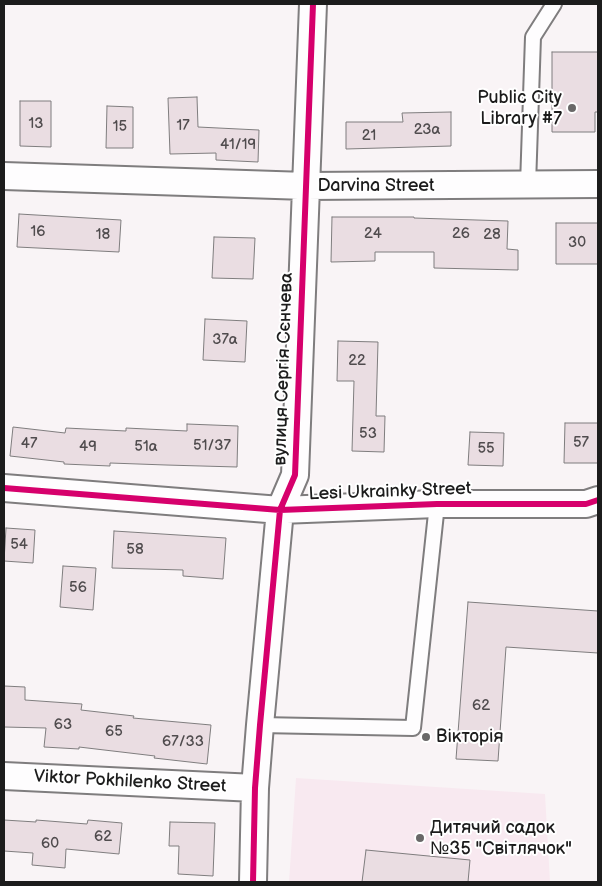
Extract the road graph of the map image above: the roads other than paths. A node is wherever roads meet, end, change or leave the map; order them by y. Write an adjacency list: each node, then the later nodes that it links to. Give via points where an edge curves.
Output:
1 (313, 4): 6 (street, вулиця Сергія Сєнчева)
2 (554, 4): 5 (lane, via 533,37)
3 (4, 176): 6 (street, Darvina Street)
4 (598, 184): 5 (street, Darvina Street)
5 (528, 185): 6 (street, Darvina Street)
6 (306, 186): 10 (street, вулиця Сергія Сєнчева, via 295,475)
7 (4, 488): 10 (street, Lesi Ukrainky Street)
8 (598, 500): 9 (street, Lesi Ukrainky Street, via 586,504)
9 (437, 504): 10 (street, Lesi Ukrainky Street); 11 (lane, via 413,728)
10 (280, 510): 11 (street, вулиця Сергія Сєнчева)
11 (260, 725): 13 (street, вулиця Сергія Сєнчева)
12 (4, 776): 13 (street, Viktor Pokhilenko Street)
13 (255, 788): 14 (street, вулиця Сергія Сєнчева)
14 (253, 882)

